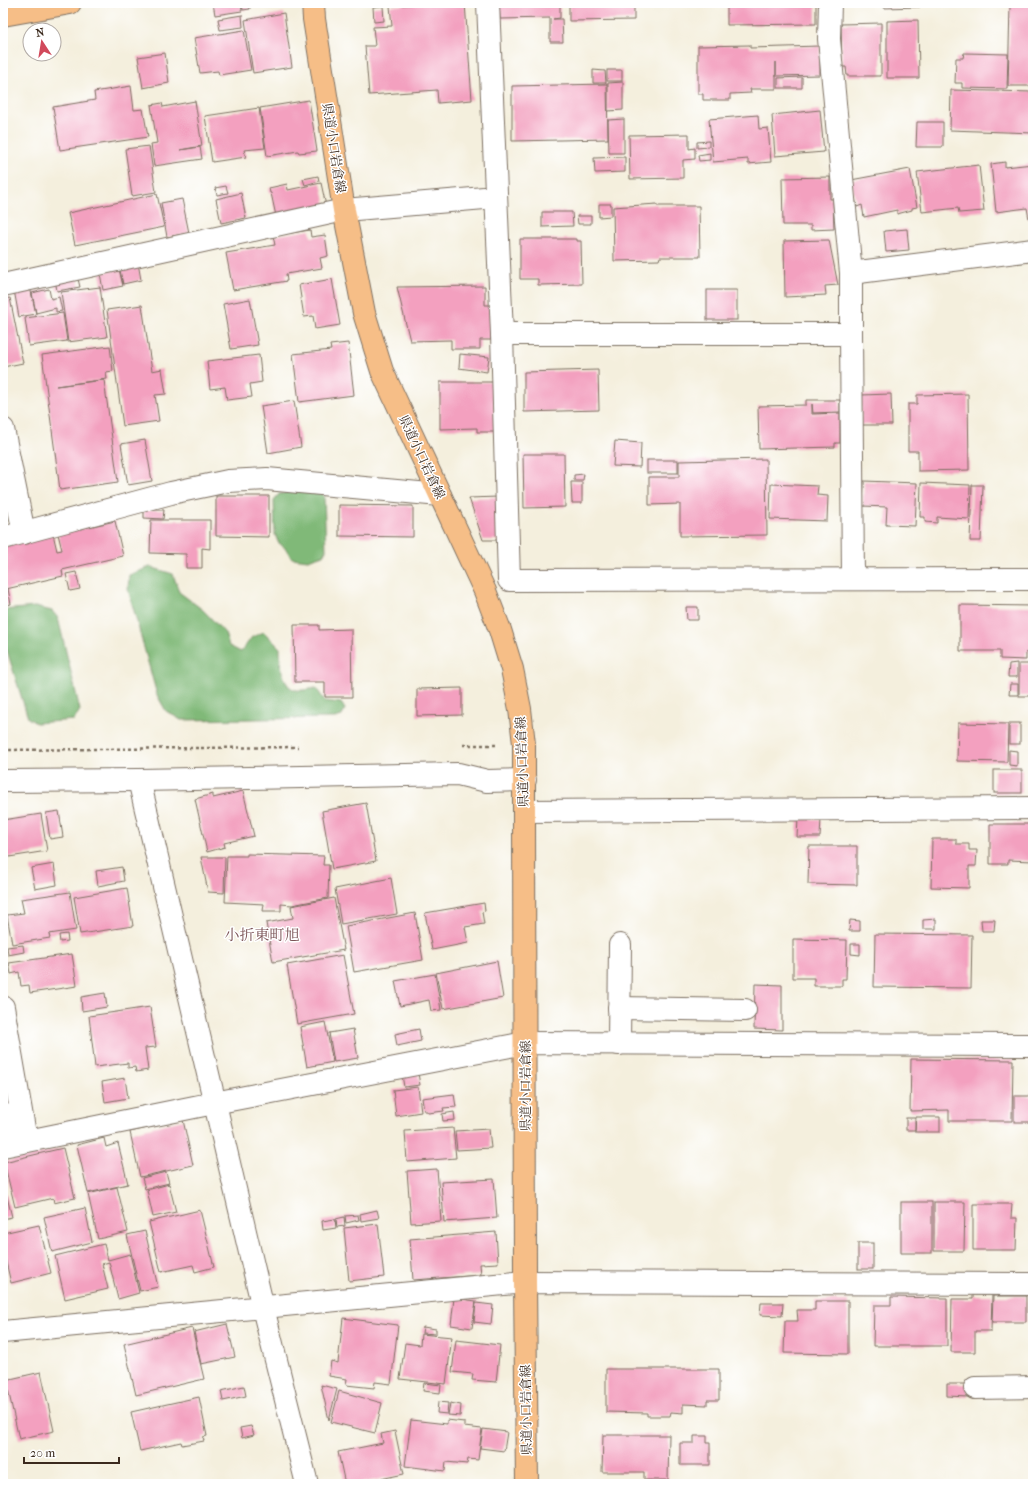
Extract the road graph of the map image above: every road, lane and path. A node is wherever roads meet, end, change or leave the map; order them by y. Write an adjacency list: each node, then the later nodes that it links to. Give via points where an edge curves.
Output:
1 (70, 3): 5 (main road)
2 (313, 3): 7 (main road, 県道小口岩倉線)
3 (488, 3): 6 (street)
4 (830, 3): 9 (street, via 829,38)
5 (3, 15)
6 (496, 196): 7 (street); 11 (street)
7 (344, 210): 10 (street); 14 (main road, 県道小口岩倉線, via 364,313 382,372)
8 (1033, 250): 9 (street)
9 (851, 273): 12 (street)
10 (3, 285)
11 (502, 334): 12 (street); 19 (street)
12 (851, 334): 17 (street)
13 (3, 429): 15 (street)
14 (440, 495): 15 (street, via 267,479 228,481 171,493); 20 (main road, 県道小口岩倉線)
15 (24, 533): 16 (street)
16 (3, 538)
17 (853, 579): 18 (street); 19 (street)
18 (1033, 579)
19 (509, 580): 20 (street)
20 (485, 591): 21 (main road, 県道小口岩倉線, via 512,670)
21 (524, 744): 22 (path); 26 (main road, 県道小口岩倉線)
22 (461, 745)
23 (303, 747): 24 (path)
24 (3, 750)
25 (139, 780): 26 (street, via 458,774 487,781); 27 (street); 37 (street)
26 (525, 780): 29 (main road, 県道小口岩倉線)
27 (3, 781)
28 (1033, 808): 29 (street)
29 (524, 811): 34 (main road, 県道小口岩倉線)
30 (620, 945): 32 (street)
31 (3, 1007): 39 (street)
32 (619, 1008): 33 (street); 35 (street)
33 (745, 1010)
34 (525, 1044): 35 (street); 37 (street); 41 (main road, 県道小口岩倉線)
35 (619, 1044): 36 (street)
36 (1033, 1045)
37 (214, 1103): 39 (street); 43 (street)
38 (3, 1114): 39 (street)
39 (26, 1140): 40 (street)
40 (3, 1146)
41 (525, 1282): 42 (street); 43 (street); 48 (main road, 県道小口岩倉線)
42 (1033, 1284)
43 (263, 1308): 44 (street); 47 (street)
44 (3, 1332)
45 (1033, 1387): 46 (street)
46 (975, 1388)
47 (307, 1484)
48 (527, 1484)

